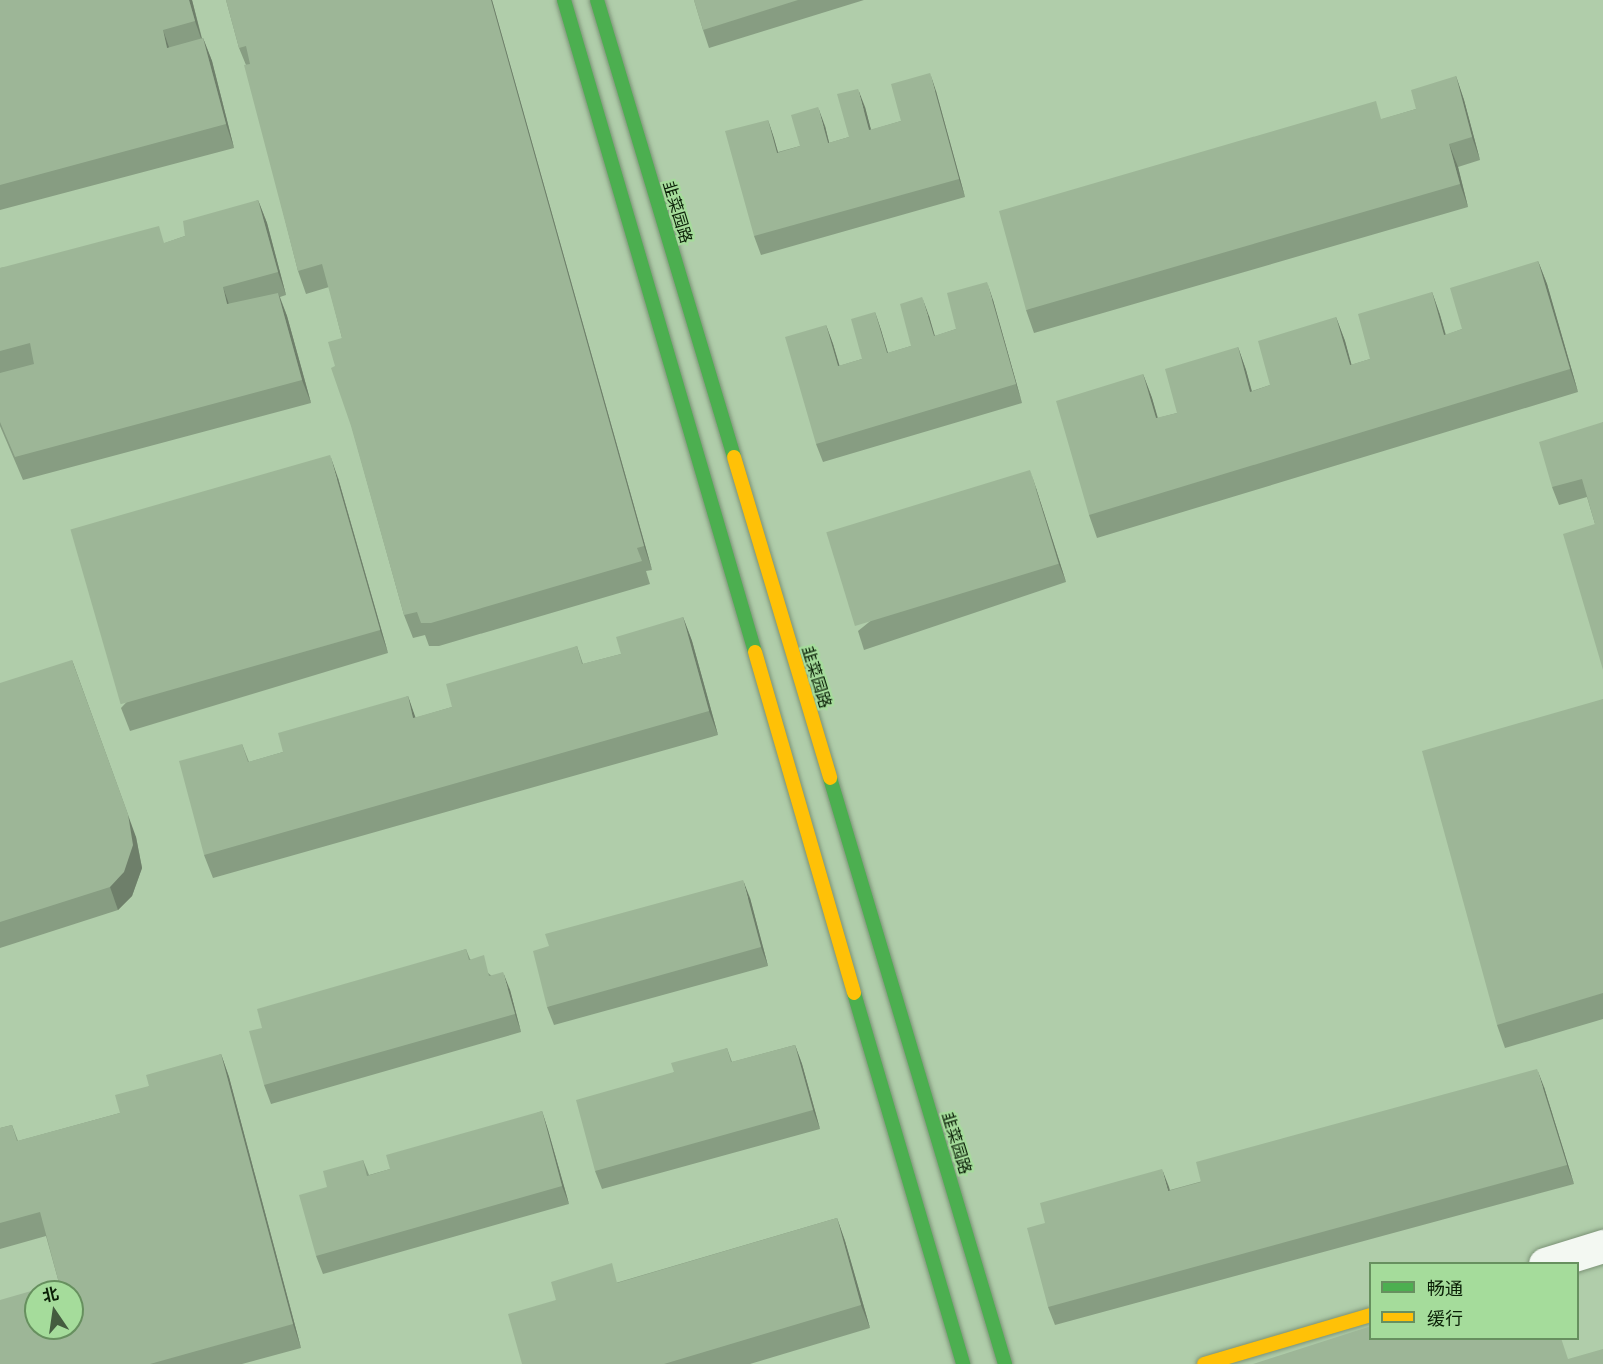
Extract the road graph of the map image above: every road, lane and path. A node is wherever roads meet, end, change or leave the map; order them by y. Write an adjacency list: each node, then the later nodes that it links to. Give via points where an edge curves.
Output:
1 (564, 0): 6 (street)
2 (597, 0): 7 (street, 韭菜园路)
3 (1603, 1246): 4 (street)
4 (1548, 1262)
5 (1369, 1316): 8 (street)
6 (963, 1364)
7 (1005, 1364)
8 (1204, 1364)

